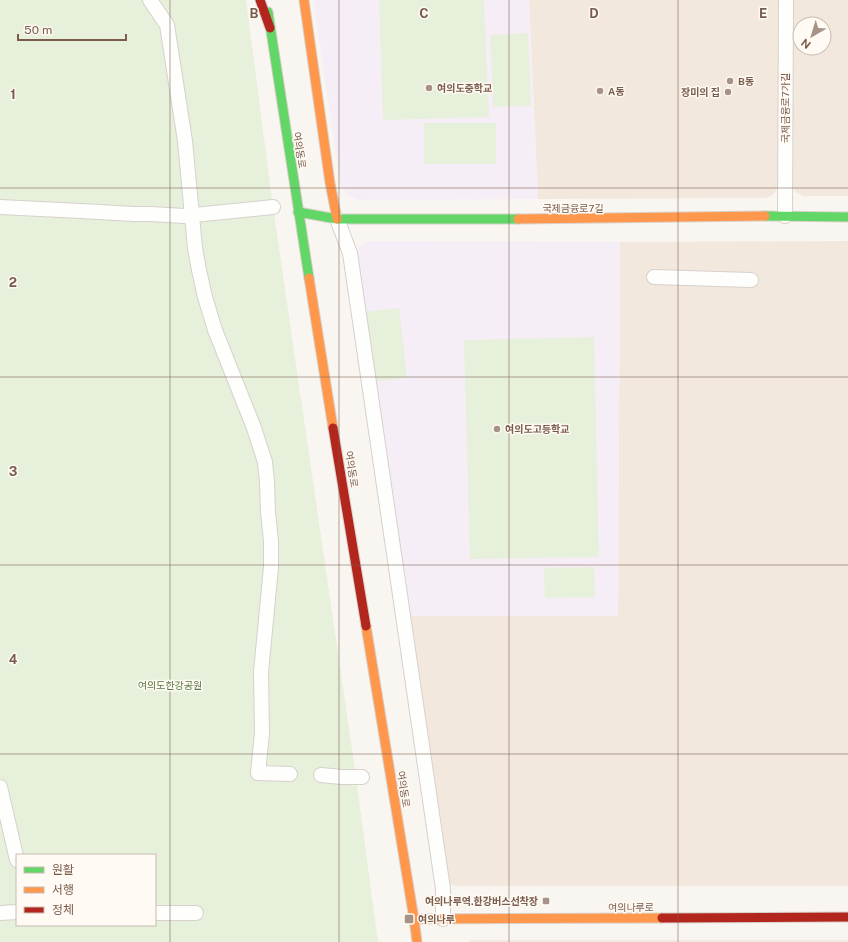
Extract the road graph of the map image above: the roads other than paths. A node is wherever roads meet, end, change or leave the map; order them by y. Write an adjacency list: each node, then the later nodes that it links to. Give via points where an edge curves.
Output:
1 (150, 0): 10 (street, via 167,25 185,141)
2 (260, 0): 6 (main road)
3 (266, 0): 6 (main road, 여의동로)
4 (304, 0): 13 (main road)
5 (786, 0): 11 (street, 국제금융로7가길)
6 (270, 28): 9 (main road, 여의동로)
7 (0, 207): 10 (street)
8 (274, 207): 10 (street)
9 (298, 212): 13 (main road, 국제금융로7길); 26 (main road, 여의동로)
10 (192, 215): 16 (street, via 195,248 205,297 265,462 271,567 261,672 262,732 258,773)
11 (785, 216): 12 (main road, 국제금융로7길); 13 (main road, 국제금융로7길)
12 (848, 217)
13 (337, 219): 27 (street, via 350,253 443,889)
14 (654, 277): 15 (street)
15 (751, 280)
16 (290, 774)
17 (321, 775): 18 (street)
18 (362, 777)
19 (0, 787): 20 (street)
20 (16, 856)
21 (16, 912): 22 (street)
22 (0, 913)
23 (156, 913): 24 (street)
24 (196, 913)
25 (848, 917): 27 (main road, 여의나루로)
26 (414, 919): 27 (main road, 여의나루로); 28 (main road, 여의동로)
27 (443, 919)
28 (417, 942)

